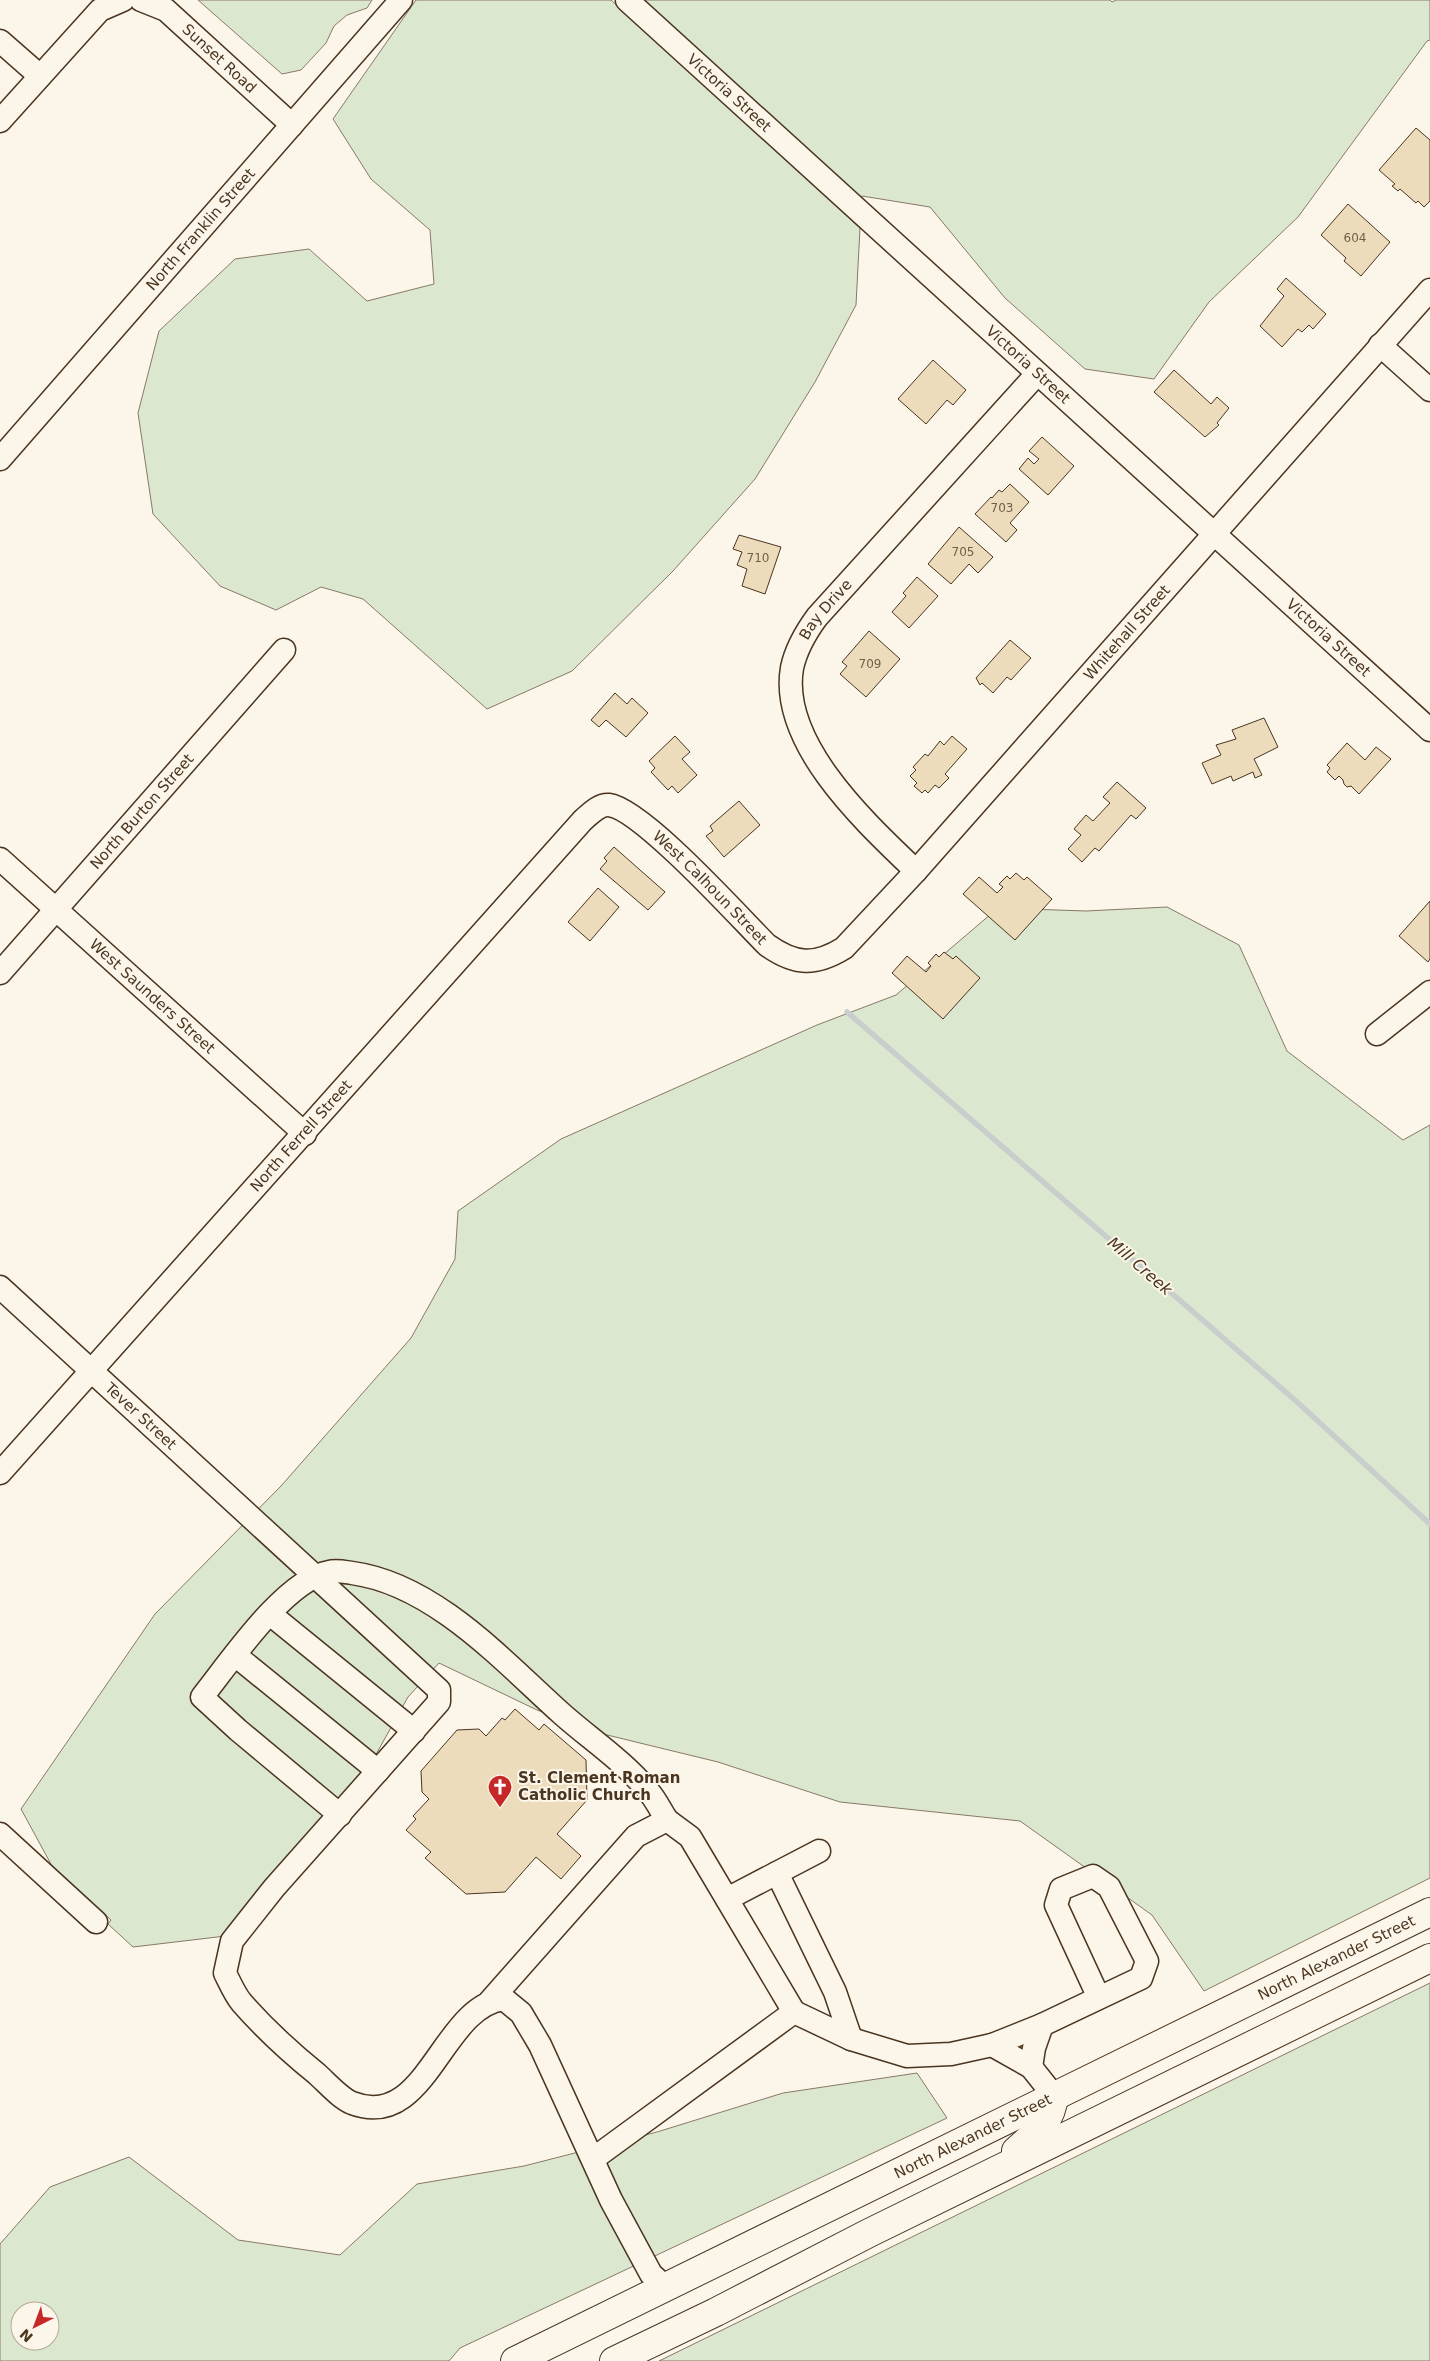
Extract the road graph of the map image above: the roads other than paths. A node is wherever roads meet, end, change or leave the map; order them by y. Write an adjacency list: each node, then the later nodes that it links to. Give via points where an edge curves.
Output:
1 (123, 0): 6 (street, via 100,10)
2 (141, 0): 8 (street, Sunset Road, via 166,10)
3 (402, 0): 8 (street, North Franklin Street)
4 (627, 0): 11 (street, Victoria Street)
5 (0, 41): 6 (street)
6 (40, 76): 7 (street)
7 (0, 121)
8 (292, 125): 13 (street, North Franklin Street)
9 (1430, 290): 10 (street, Whitehall Street)
10 (1380, 345): 12 (street); 14 (street, Whitehall Street)
11 (1037, 374): 14 (street, Victoria Street); 19 (street, Bay Drive, via 817,616 801,641 792,669 792,688 800,725 818,764 872,829)
12 (1430, 390)
13 (0, 459)
14 (1213, 534): 16 (street, Victoria Street); 19 (street, Whitehall Street)
15 (284, 650): 20 (street, North Burton Street)
16 (1430, 730)
17 (607, 805): 21 (street, West Calhoun Street, via 626,811 653,832 780,955 797,961); 25 (street, North Ferrell Street, via 597,808 583,820)
18 (0, 860): 20 (street, West Saunders Street)
19 (916, 872): 21 (street, Whitehall Street, via 844,948)
20 (57, 910): 22 (street, North Burton Street); 25 (street, West Saunders Street)
21 (814, 961)
22 (0, 973)
23 (1430, 992): 24 (street)
24 (1377, 1034)
25 (305, 1134): 27 (street, North Ferrell Street)
26 (0, 1287): 27 (street, Tever Street)
27 (91, 1371): 28 (street, North Ferrell Street); 29 (street, Tever Street)
28 (0, 1474)
29 (317, 1577): 30 (street, via 306,1582); 32 (street, Tever Street, via 439,1690 439,1702); 35 (street, via 330,1572 372,1576 406,1590 442,1611 484,1643 625,1767 649,1792)
30 (270, 1614): 31 (street); 32 (street)
31 (235, 1655): 33 (street); 34 (street, via 202,1697)
32 (414, 1731): 33 (street, Tever Street)
33 (378, 1771): 34 (street, Tever Street)
34 (340, 1815): 44 (street, Tever Street, via 274,1888 232,1941 225,1973 241,2002 306,2065 351,2102 372,2108 389,2106 404,2098 464,2023)
35 (667, 1820): 39 (street, via 690,1837); 44 (street, Tever Street, via 636,1836)
36 (0, 1834): 41 (street)
37 (820, 1851): 38 (street)
38 (777, 1873): 39 (street); 47 (street, via 835,1992)
39 (727, 1899): 45 (street)
40 (1430, 1912): 50 (main road, North Alexander Street)
41 (96, 1922)
42 (1430, 1958): 52 (main road)
43 (1099, 1998): 43 (street, via 1142,1978 1147,1961 1109,1887 1093,1876 1061,1889 1056,1905); 46 (street)
44 (490, 2001): 51 (street, via 504,1999 520,2013 540,2045)
45 (794, 2012): 47 (street); 51 (street)
46 (1042, 2025): 48 (street); 49 (street, via 1034,2048)
47 (851, 2039): 48 (street, via 907,2056 951,2054)
48 (992, 2045): 49 (street)
49 (1032, 2068): 50 (street)
50 (1054, 2096): 52 (main road, via 1053,2109 1044,2124); 53 (main road, North Alexander Street)
51 (592, 2159): 53 (street, via 651,2274)
52 (994, 2171): 54 (main road)
53 (666, 2288): 54 (main road, via 698,2308); 55 (main road, North Alexander Street)
54 (716, 2312): 56 (main road)
55 (515, 2361)
56 (614, 2361)

